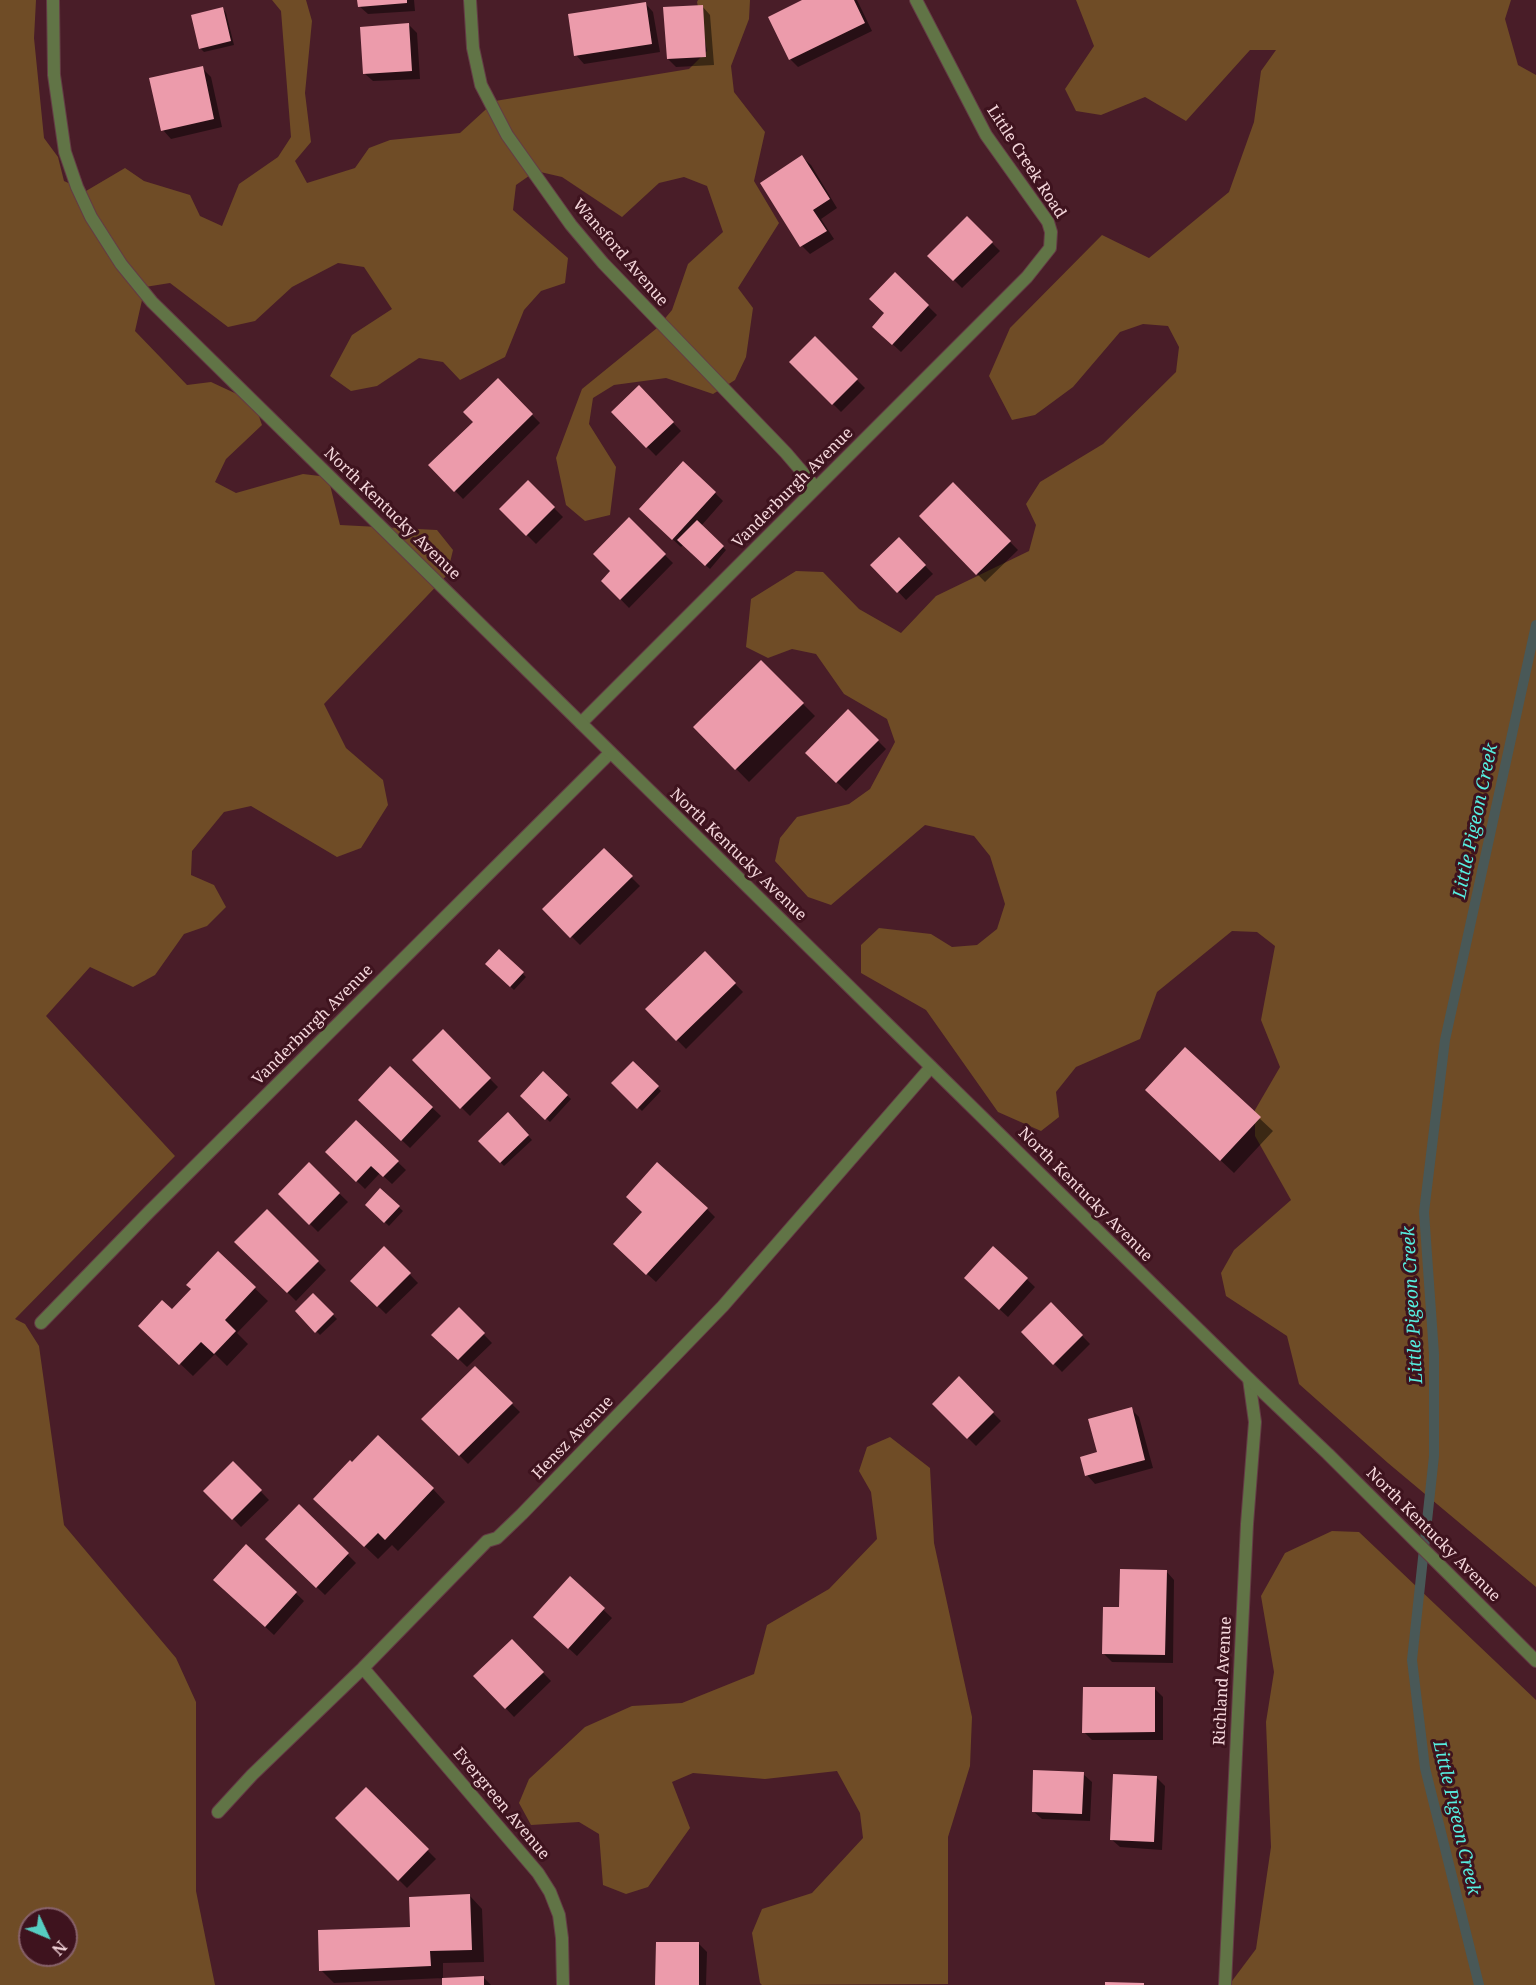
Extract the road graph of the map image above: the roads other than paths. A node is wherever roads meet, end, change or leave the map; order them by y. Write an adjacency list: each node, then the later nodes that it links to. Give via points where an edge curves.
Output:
1 (53, 0): 6 (street, North Kentucky Avenue, via 54,75 65,152 77,187 121,264 152,302)
2 (471, 0): 5 (street, Wansford Avenue, via 473,48 481,86 507,135 603,263)
3 (916, 0): 4 (street, Little Creek Road, via 986,135 1048,222 1052,232 1050,248)
4 (1027, 277): 5 (street, Vanderburgh Avenue)
5 (816, 488): 6 (street, Vanderburgh Avenue)
6 (581, 723): 7 (street, North Kentucky Avenue)
7 (610, 753): 8 (street, North Kentucky Avenue); 9 (street, Vanderburgh Avenue)
8 (931, 1067): 10 (street, North Kentucky Avenue); 12 (street, Hensz Avenue, via 723,1306 522,1514 497,1538 487,1541)
9 (41, 1323)
10 (1249, 1379): 11 (street, North Kentucky Avenue); 15 (street, Richland Avenue, via 1255,1422)
11 (1536, 1661)
12 (363, 1668): 13 (street, Hensz Avenue); 14 (street, Evergreen Avenue, via 550,1892 559,1915)
13 (218, 1812)
14 (563, 1985)
15 (1225, 1985)

